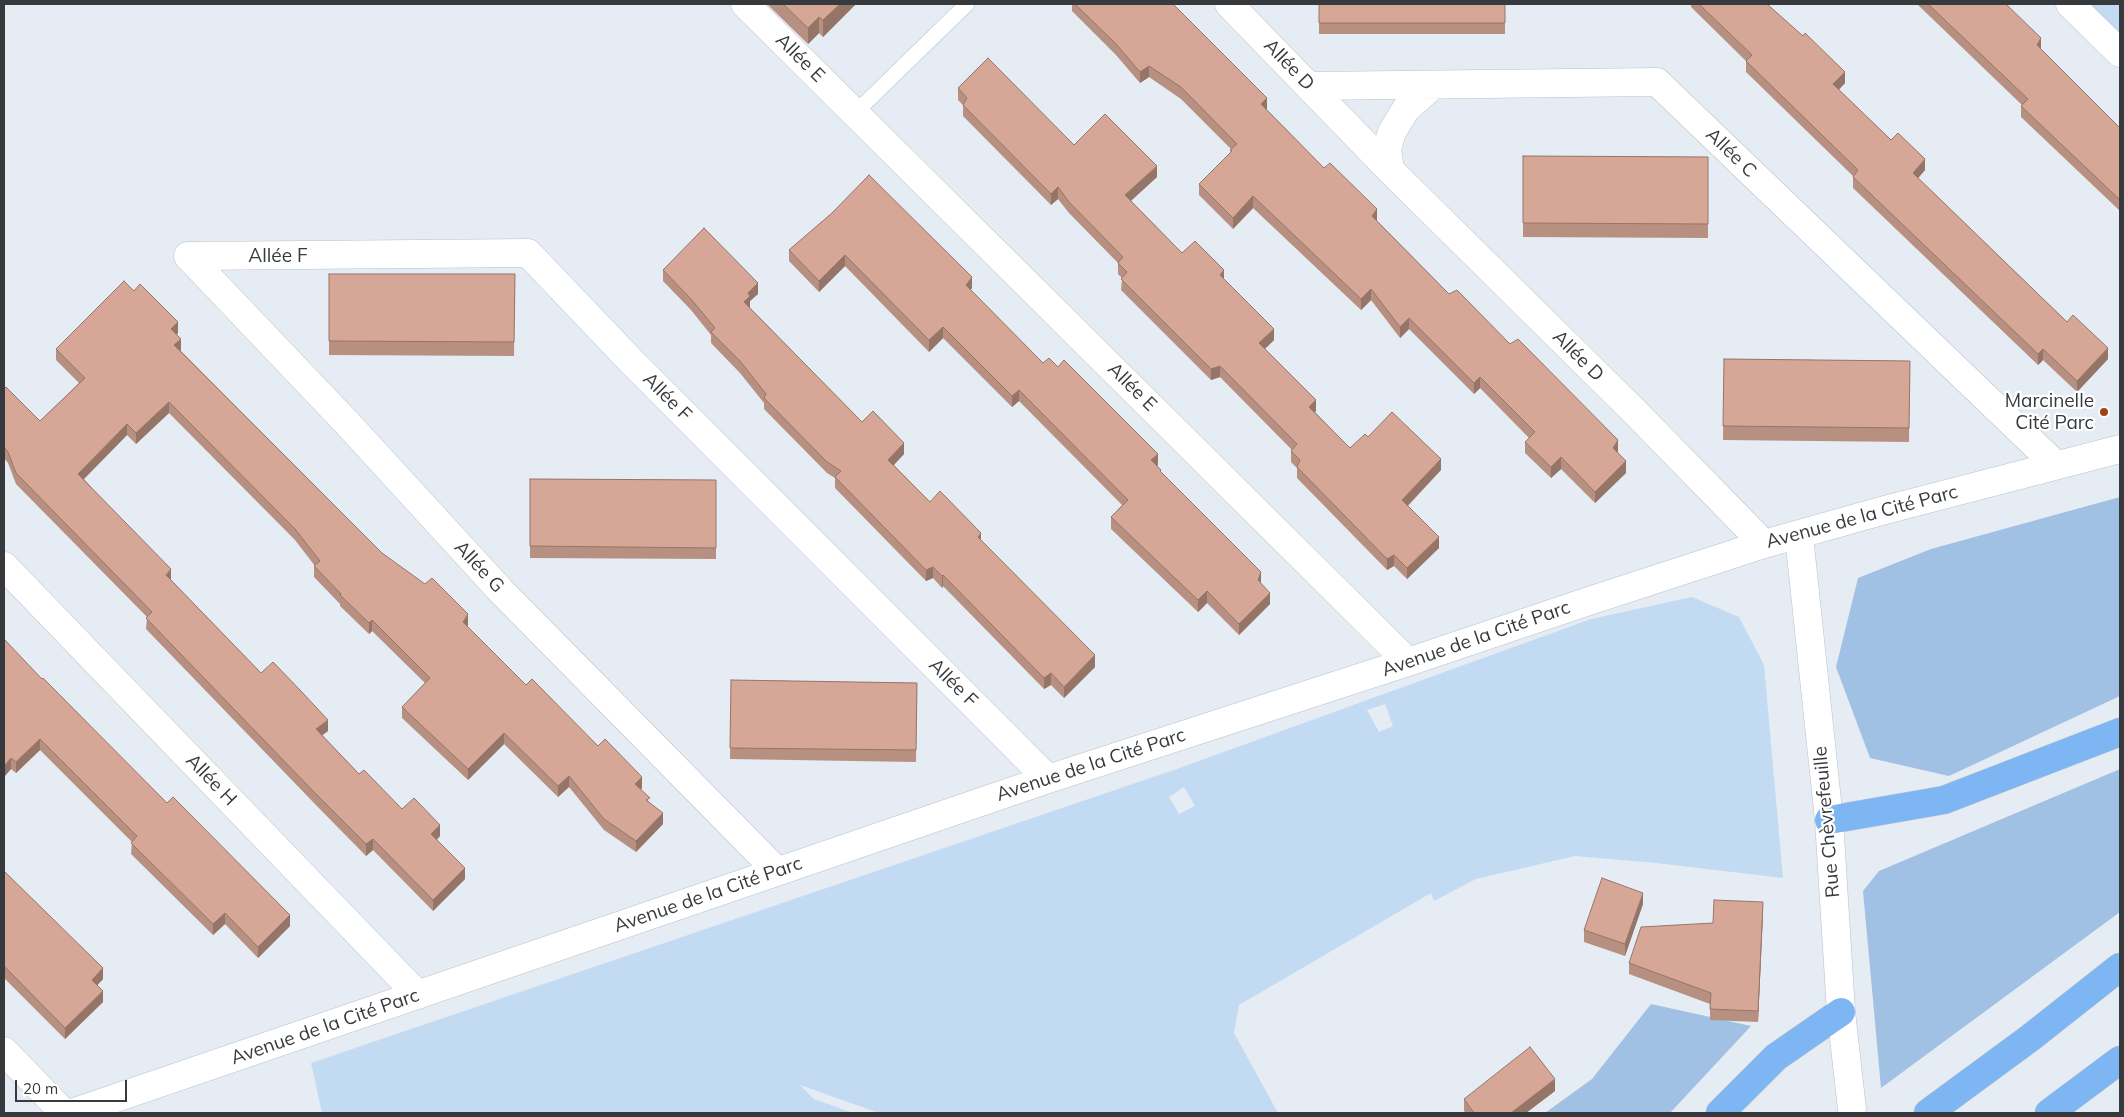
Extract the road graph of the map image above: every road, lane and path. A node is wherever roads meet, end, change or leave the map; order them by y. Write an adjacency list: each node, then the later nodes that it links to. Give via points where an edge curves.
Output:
1 (745, 4): 8 (street, Allée E)
2 (966, 4): 8 (lane)
3 (1229, 4): 7 (street, Allée D)
4 (2070, 4): 5 (street)
5 (2120, 53)
6 (1433, 85): 7 (street, Allée C); 9 (street, via 1406,109 1392,132 1387,150); 12 (street, Allée C, via 1657,82)
7 (1310, 86): 9 (street, Allée D)
8 (855, 113): 16 (street, Allée E)
9 (1390, 170): 14 (street, Allée D)
10 (188, 256): 18 (street, Allée F, via 528,253 631,361); 20 (street, Allée G, via 501,591)
11 (2120, 449): 12 (street, Avenue de la Cité Parc)
12 (2056, 465): 13 (street, Avenue de la Cité Parc)
13 (1799, 536): 14 (street, Avenue de la Cité Parc); 19 (street, Rue Chèvrefeuille)
14 (1764, 544): 16 (street, Avenue de la Cité Parc)
15 (4, 566): 22 (street, Allée H)
16 (1408, 662): 18 (street, Avenue de la Cité Parc)
17 (2120, 732): 19 (highway, via 1944,800)
18 (1048, 779): 20 (street, Avenue de la Cité Parc)
19 (1829, 820): 23 (street, Rue Chèvrefeuille)
20 (777, 871): 22 (street, Avenue de la Cité Parc)
21 (2120, 967): 27 (highway)
22 (418, 995): 29 (street, Avenue de la Cité Parc)
23 (1841, 1012): 26 (street, Rue Chèvrefeuille); 30 (highway, via 1776,1057)
24 (4, 1051): 28 (street)
25 (2120, 1060): 31 (highway)
26 (1852, 1110)
27 (1931, 1111)
28 (64, 1113)
29 (72, 1113)
30 (1720, 1113)
31 (2049, 1113)

